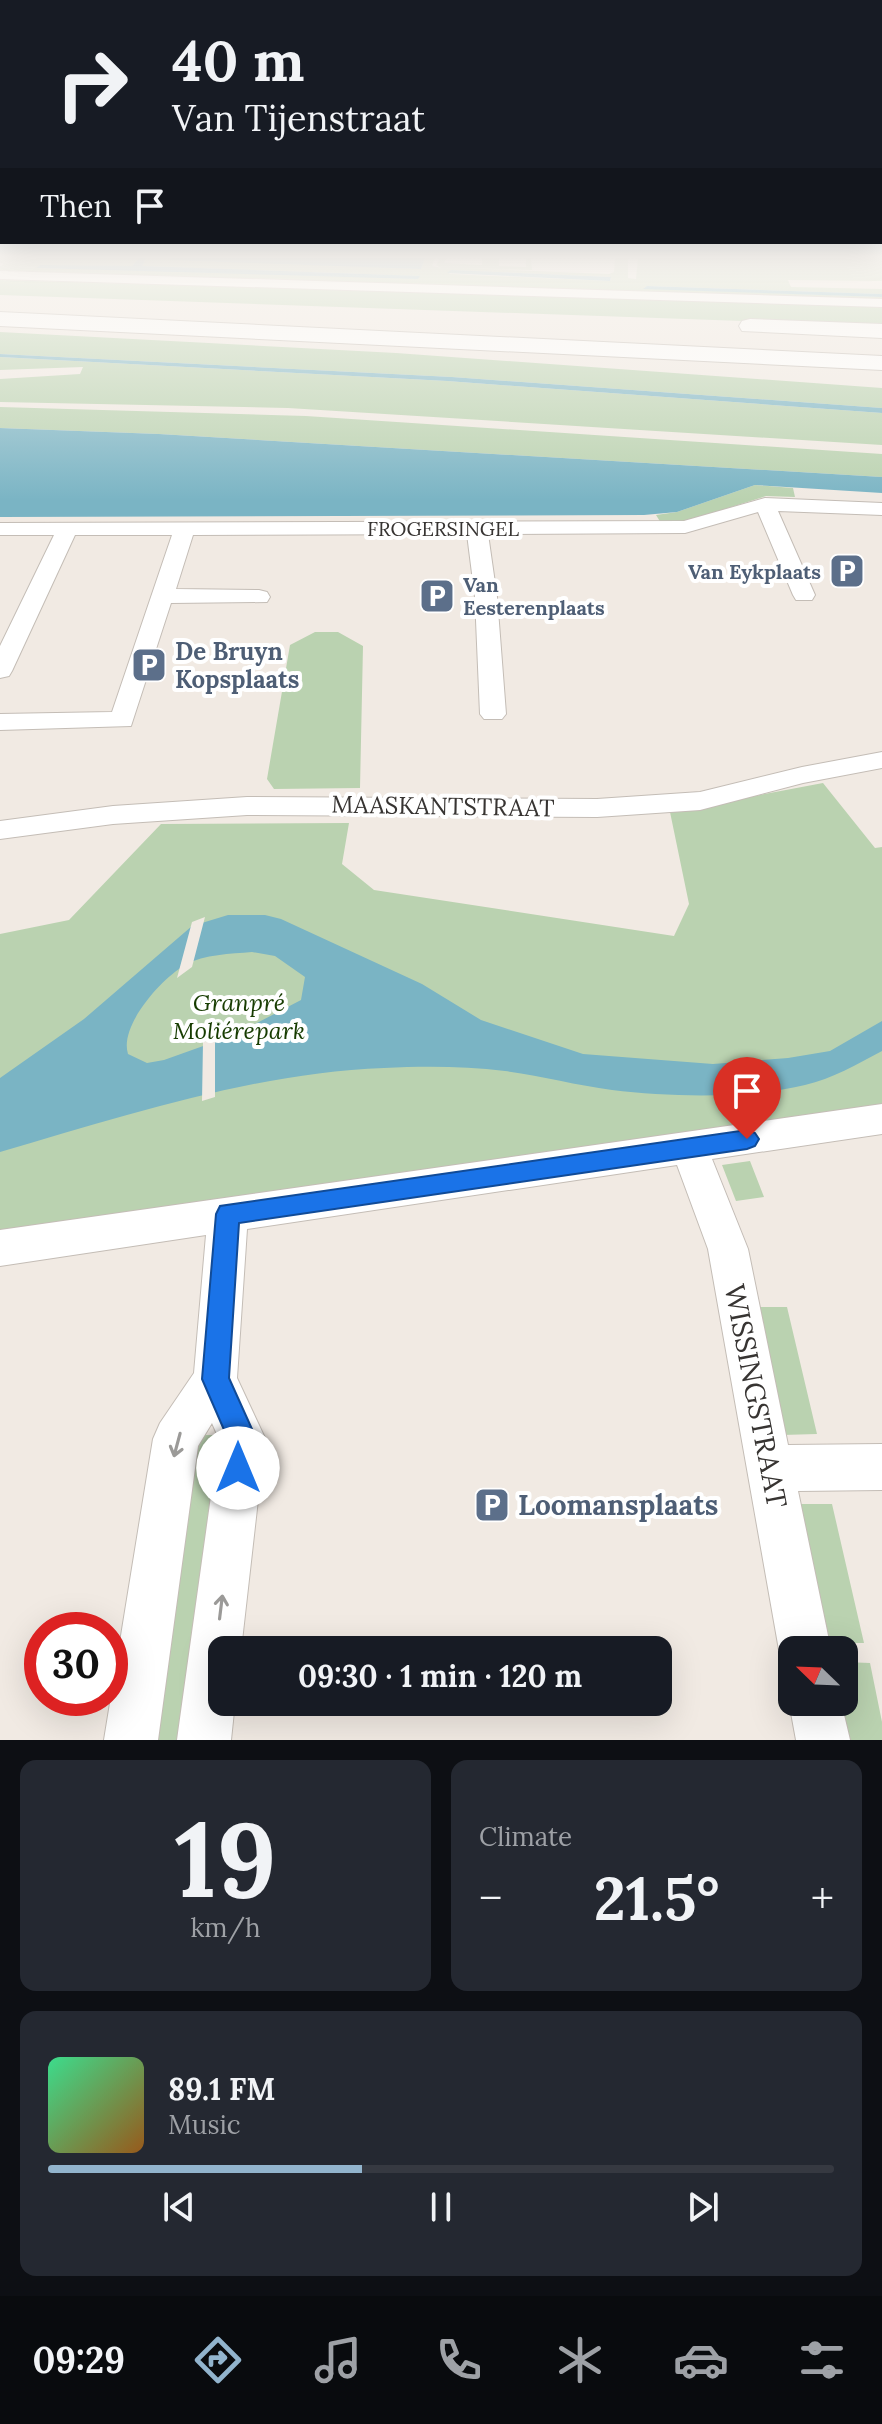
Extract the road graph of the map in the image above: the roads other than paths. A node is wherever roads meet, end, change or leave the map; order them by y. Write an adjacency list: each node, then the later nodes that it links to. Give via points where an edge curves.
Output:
1 (345, 339): 6 (highway)
2 (413, 339): 5 (highway)
3 (722, 339): 4 (highway)
4 (882, 347)
5 (882, 363)
6 (882, 380)
7 (765, 504): 8 (street, FROGERSINGEL); 9 (street, FROGERSINGEL, via 685,527); 13 (street)
8 (882, 509)
9 (477, 528): 12 (street, FROGERSINGEL); 18 (street)
10 (0, 529): 11 (street, FROGERSINGEL)
11 (67, 529): 12 (street, FROGERSINGEL); 16 (street)
12 (184, 529): 14 (street)
13 (804, 595)
14 (162, 596): 15 (street); 19 (street, via 122,720)
15 (259, 597)
16 (6, 644): 17 (street)
17 (0, 671)
18 (493, 714)
19 (0, 722)
20 (882, 760): 21 (street, MAASKANTSTRAAT, via 700,801 597,808 247,806 113,815)
21 (0, 830)
22 (882, 1119): 23 (street)
23 (689, 1148): 24 (street); 28 (street, WISSINGSTRAAT, via 728,1249)
24 (228, 1214): 25 (street); 26 (street)
25 (0, 1248)
26 (215, 1379): 31 (street, one-way to 31, via 176,1439); 32 (street, one-way to 26, via 242,1438)
27 (882, 1467): 28 (street)
28 (770, 1468): 29 (street, WISSINGSTRAAT)
29 (802, 1636)
30 (818, 1716): 33 (street)
31 (131, 1740)
32 (204, 1740)
33 (823, 1740)

